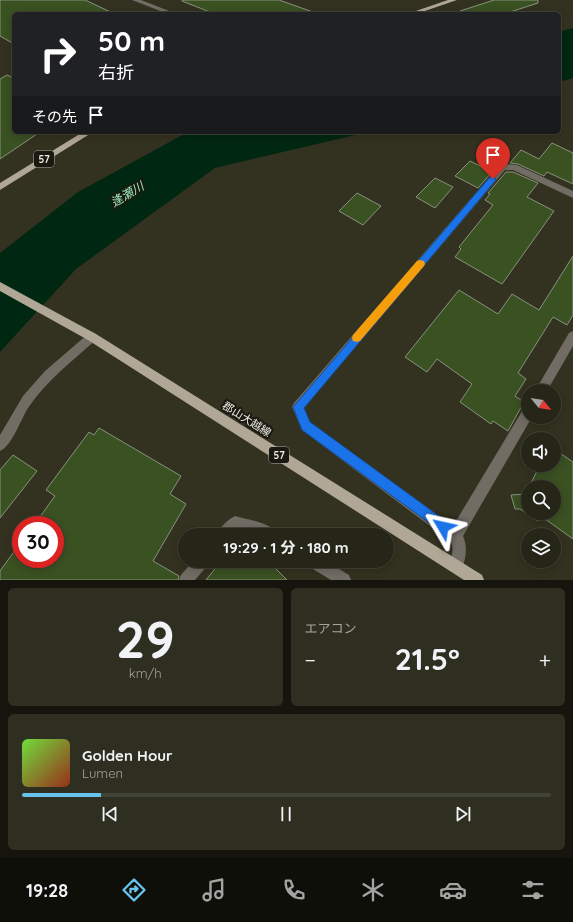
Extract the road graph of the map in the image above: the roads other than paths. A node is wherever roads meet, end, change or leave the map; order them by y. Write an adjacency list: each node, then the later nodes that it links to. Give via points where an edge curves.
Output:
1 (135, 0): 3 (street)
2 (454, 0): 4 (main road)
3 (168, 12)
4 (416, 12)
5 (85, 134): 6 (main road, 57)
6 (0, 187)
7 (573, 195): 16 (street, via 514,167 503,167 298,407 306,426)
8 (0, 286): 9 (main road, 郡山大越線 / 57)
9 (86, 334): 13 (street, via 27,400); 17 (main road, 郡山大越線 / 57)
10 (573, 336): 11 (street)
11 (545, 384)
12 (521, 424): 16 (street)
13 (2, 441)
14 (230, 528): 15 (street, via 235,522)
15 (254, 528)
16 (455, 536): 17 (street, via 460,542)
17 (456, 566): 22 (main road, 郡山大越線 / 57)
18 (196, 568): 20 (street)
19 (325, 568): 21 (street)
20 (186, 580)
21 (344, 580)
22 (477, 580)

